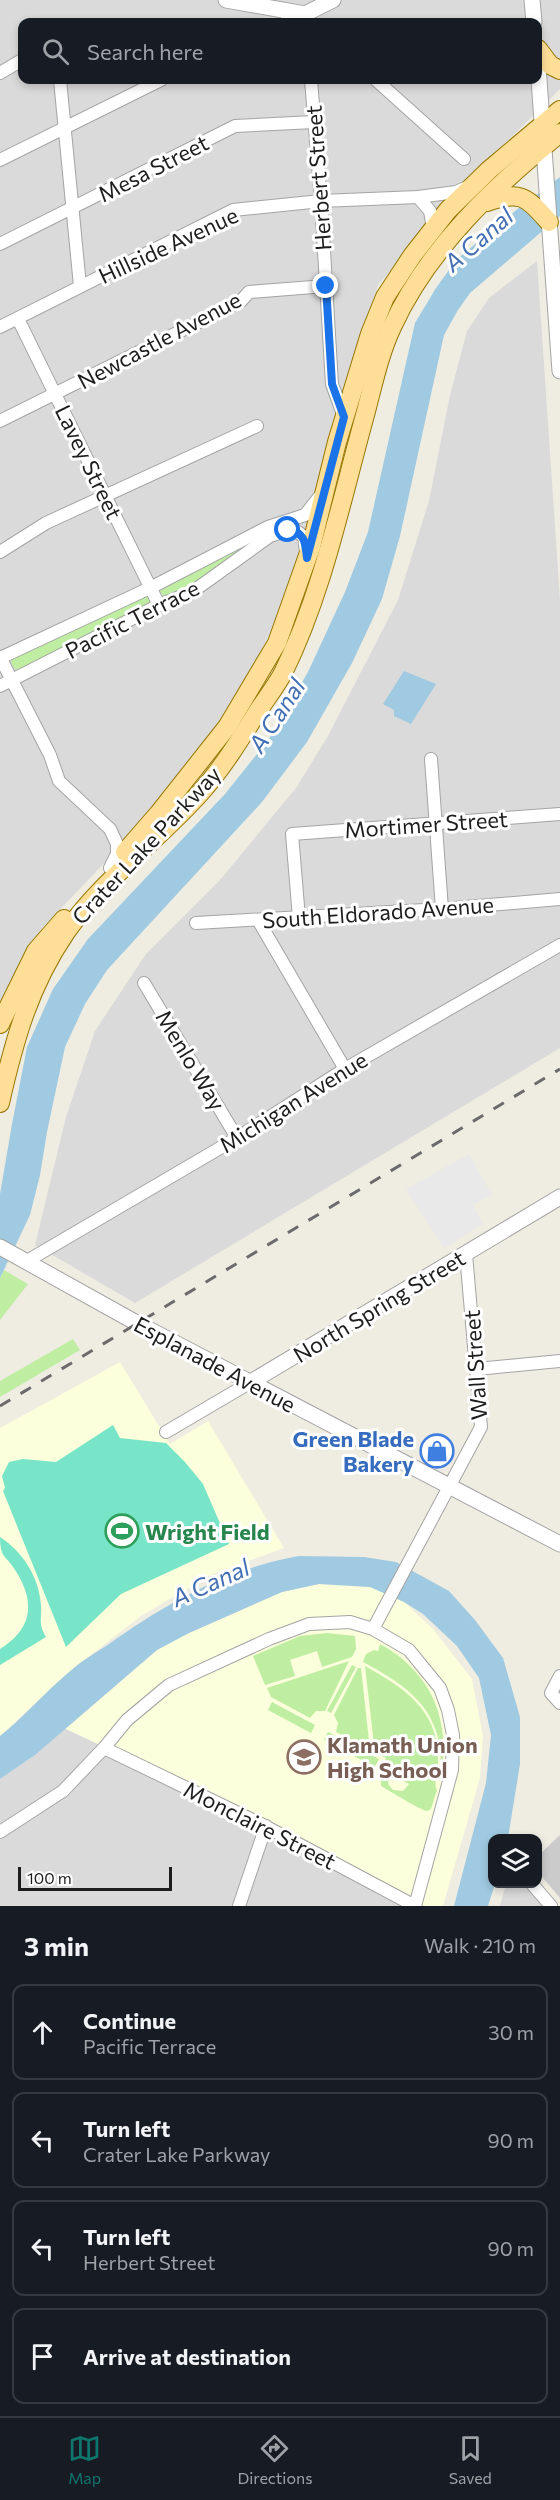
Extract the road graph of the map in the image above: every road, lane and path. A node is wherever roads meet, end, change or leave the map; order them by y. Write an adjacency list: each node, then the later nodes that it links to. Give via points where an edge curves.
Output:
1 (226, 0): 4 (street)
2 (333, 0): 5 (street)
3 (532, 0): 6 (street)
4 (300, 18)
5 (310, 18)
6 (534, 18)
7 (542, 55): 9 (main road)
8 (18, 62): 10 (street)
9 (560, 70)
10 (0, 73)
11 (60, 84): 19 (street)
12 (153, 84): 19 (street)
13 (310, 84): 17 (street, Herbert Street)
14 (380, 84): 22 (street)
15 (539, 84): 18 (street)
16 (560, 110): 18 (main road, Crater Lake Parkway)
17 (314, 122): 26 (street, Herbert Street); 28 (street, Mesa Street, via 235,126)
18 (542, 125): 21 (street); 24 (main road, Crater Lake Parkway)
19 (66, 128): 23 (street); 28 (street)
20 (560, 133): 21 (main road, Crater Lake Parkway)
21 (544, 146): 27 (main road, Crater Lake Parkway); 30 (street)
22 (464, 159)
23 (0, 160)
24 (476, 183): 25 (street, Hillside Avenue, via 456,192); 29 (main road, Crater Lake Parkway)
25 (418, 197): 26 (street, Hillside Avenue); 29 (street, via 430,211)
26 (321, 201): 32 (street, Hillside Avenue, via 233,210); 33 (street, Herbert Street)
27 (482, 204): 30 (main road, via 508,195 521,196 533,204); 63 (main road, Crater Lake Parkway, via 454,230 416,282 392,327 376,370 323,574 283,674 202,791 103,888 66,932 21,1019)
28 (73, 208): 31 (street, Mesa Street); 32 (street)
29 (433, 229): 38 (main road, Crater Lake Parkway, via 385,297)
30 (550, 230): 36 (street)
31 (0, 244)
32 (80, 286): 34 (street, Hillside Avenue)
33 (326, 286): 37 (street, Newcastle Avenue, via 249,292 241,301); 38 (street, Herbert Street, via 332,384)
34 (18, 319): 35 (street, Hillside Avenue); 37 (street, Lavey Street)
35 (0, 327)
36 (560, 371)
37 (56, 394): 39 (street, Newcastle Avenue); 42 (street, Lavey Street)
38 (344, 417): 41 (main road, Crater Lake Parkway)
39 (0, 422)
40 (257, 426): 42 (street)
41 (325, 490): 44 (main road, Crater Lake Parkway); 45 (street, Pacific Terrace, via 305,515 268,527)
42 (105, 495): 43 (street, via 46,523); 45 (street, Lavey Street)
43 (0, 552)
44 (307, 558): 46 (street, Pacific Terrace, via 304,537 288,530 270,536 192,592); 53 (main road, Crater Lake Parkway, via 277,644 227,727)
45 (152, 587): 46 (street, Lavey Street); 47 (street, Pacific Terrace)
46 (159, 605): 48 (street, Pacific Terrace)
47 (0, 657): 48 (street)
48 (12, 680): 49 (street, Pacific Terrace); 53 (street, via 65,789 110,829 117,854)
49 (0, 686)
50 (431, 759): 52 (street)
51 (560, 814): 52 (street, Mortimer Street)
52 (436, 823): 55 (street); 56 (street, Mortimer Street, via 292,834)
53 (110, 867): 61 (main road, Crater Lake Parkway, via 36,951)
54 (560, 899): 55 (street, South Eldorado Avenue)
55 (442, 909): 56 (street, South Eldorado Avenue)
56 (299, 918): 57 (street, South Eldorado Avenue)
57 (258, 920): 58 (street, South Eldorado Avenue); 62 (street)
58 (196, 923)
59 (560, 945): 62 (street, Michigan Avenue)
60 (144, 983): 64 (street, Menlo Way)
61 (0, 1024)
62 (345, 1069): 64 (street, Michigan Avenue)
63 (0, 1103)
64 (237, 1138): 68 (street, Michigan Avenue)
65 (560, 1197): 67 (street, North Spring Street)
66 (0, 1247): 68 (street, Esplanade Avenue)
67 (466, 1254): 70 (street, Wall Street); 71 (street, North Spring Street)
68 (21, 1257): 71 (street, Esplanade Avenue)
69 (560, 1361): 70 (street)
70 (477, 1369): 73 (street, Wall Street, via 481,1427)
71 (251, 1382): 72 (street, North Spring Street); 73 (street, Esplanade Avenue)
72 (166, 1432)
73 (450, 1486): 74 (street, Esplanade Avenue); 75 (street, Wall Street)
74 (560, 1544)
75 (373, 1629): 78 (street, via 351,1622 309,1624 249,1648 169,1685 127,1719); 83 (street, via 409,1650 430,1674 440,1688 453,1735 452,1770)
76 (560, 1676): 77 (street, via 551,1693)
77 (560, 1702)
78 (104, 1748): 79 (street, Monclaire Street); 80 (street, via 63,1791)
79 (266, 1826): 82 (street); 83 (street, Monclaire Street)
80 (0, 1832)
81 (535, 1888): 84 (street)
82 (239, 1906)
83 (415, 1906)
84 (551, 1906)

